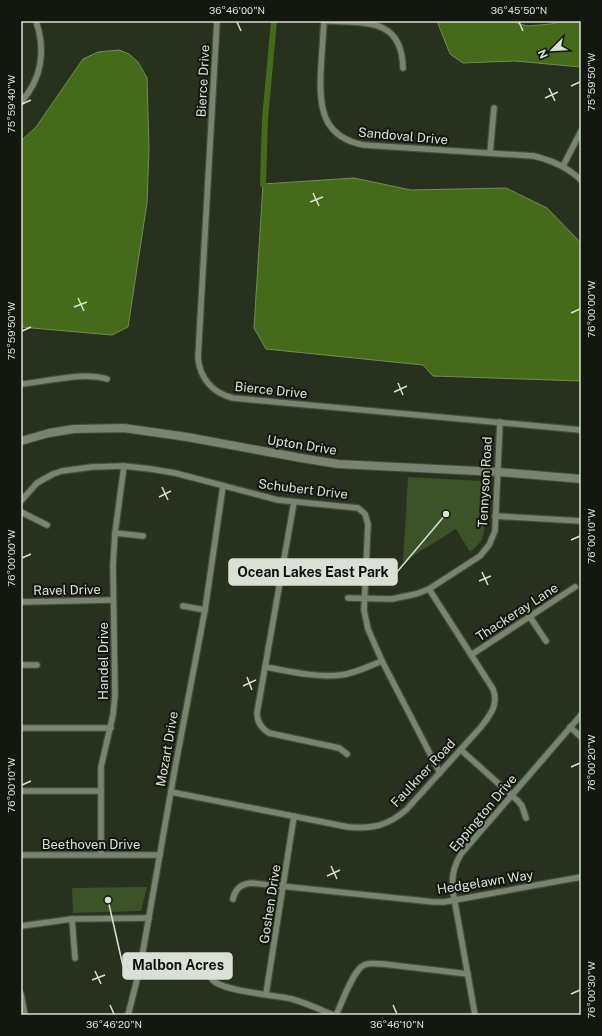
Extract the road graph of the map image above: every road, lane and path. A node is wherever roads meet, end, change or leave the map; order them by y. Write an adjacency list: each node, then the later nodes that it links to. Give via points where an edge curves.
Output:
1 (36, 21): 6 (street, via 42,42 41,61 34,82)
2 (217, 21): 14 (street, Bierce Drive, via 198,358 200,371 207,383 219,393 233,398)
3 (324, 21): 9 (street, Sandoval Drive, via 321,100 325,118 338,134 350,142 364,145)
4 (328, 21): 5 (street, via 370,24 387,30 399,46)
5 (403, 68)
6 (21, 102)
7 (494, 108): 9 (street)
8 (581, 131): 10 (street)
9 (490, 153): 10 (street, Sandoval Drive, via 534,156)
10 (563, 166): 11 (street, Sandoval Drive)
11 (581, 180)
12 (107, 379): 13 (street, via 88,376)
13 (21, 384)
14 (500, 422): 15 (street, Bierce Drive); 18 (street, Tennyson Road)
15 (581, 430)
16 (21, 441): 18 (main road, Upton Drive, via 74,429 124,428 338,464)
17 (124, 466): 20 (street, Schubert Drive, via 175,473); 21 (street, Schubert Drive, via 92,467 53,474 37,483); 27 (street, Handel Drive)
18 (498, 472): 19 (main road, Upton Drive); 24 (street, Tennyson Road)
19 (581, 479)
20 (223, 486): 22 (street, Schubert Drive, via 260,497); 36 (street, Mozart Drive)
21 (21, 501)
22 (294, 502): 32 (street, Schubert Drive, via 356,507 365,514 368,524); 43 (street)
23 (21, 512): 26 (street)
24 (496, 516): 25 (street); 30 (street, Tennyson Road, via 493,538 485,551)
25 (581, 521)
26 (47, 525)
27 (115, 533): 28 (street); 33 (street, Handel Drive)
28 (143, 536)
29 (575, 587): 37 (street, Thackeray Lane)
30 (429, 589): 32 (street, Tennyson Road, via 398,598); 39 (street, Faulkner Road)
31 (348, 598): 32 (street, Tennyson Road)
32 (364, 599): 40 (street, Schubert Drive, via 368,629)
33 (113, 600): 34 (street, Ravel Drive); 47 (street, Handel Drive, via 115,695)
34 (21, 602)
35 (183, 606): 36 (street)
36 (205, 610): 54 (street, Mozart Drive)
37 (530, 617): 38 (street); 39 (street, Thackeray Lane)
38 (546, 641)
39 (471, 655): 49 (street, Faulkner Road, via 493,689 496,700 491,714)
40 (382, 661): 43 (street, via 341,675 312,674); 51 (street, Schubert Drive)
41 (21, 665): 42 (street)
42 (37, 665)
43 (265, 667): 50 (street, via 257,713 261,727 269,733 339,748)
44 (581, 715): 45 (street, Eppington Drive)
45 (570, 727): 48 (street); 55 (street, Eppington Drive)
46 (21, 728): 47 (street)
47 (111, 728): 53 (street, Handel Drive, via 102,757)
48 (581, 737)
49 (461, 750): 51 (street, Faulkner Road); 55 (street)
50 (347, 754)
51 (440, 773): 56 (street, Faulkner Road, via 406,810 395,819 373,828 348,827)
52 (21, 791): 53 (street)
53 (101, 791): 59 (street, Handel Drive)
54 (171, 792): 56 (street, Faulkner Road); 60 (street, Mozart Drive)
55 (511, 795): 57 (street, via 522,806); 64 (street, Eppington Drive, via 461,854 452,877)
56 (294, 816): 62 (street, Goshen Drive)
57 (526, 818)
58 (21, 855): 59 (street, Beethoven Drive)
59 (100, 855): 60 (street, Beethoven Drive)
60 (160, 855): 65 (street, Mozart Drive)
61 (581, 877): 64 (street, Hedgelawn Way)
62 (284, 886): 63 (street, Hedgelawn Way, via 248,883 239,887); 64 (street, Hedgelawn Way, via 434,902); 72 (street, Goshen Drive)
63 (233, 899)
64 (454, 900): 69 (street, Eppington Drive)
65 (149, 918): 66 (street); 74 (street, Mozart Drive)
66 (72, 919): 67 (street); 68 (street)
67 (21, 926)
68 (75, 958)
69 (468, 974): 76 (street, via 365,964 355,974); 77 (street, Eppington Drive)
70 (212, 978): 72 (street, via 217,984)
71 (21, 994): 73 (street)
72 (266, 994): 75 (street, via 307,1003)
73 (25, 1015)
74 (128, 1015)
75 (333, 1015)
76 (336, 1015)
77 (475, 1015)

